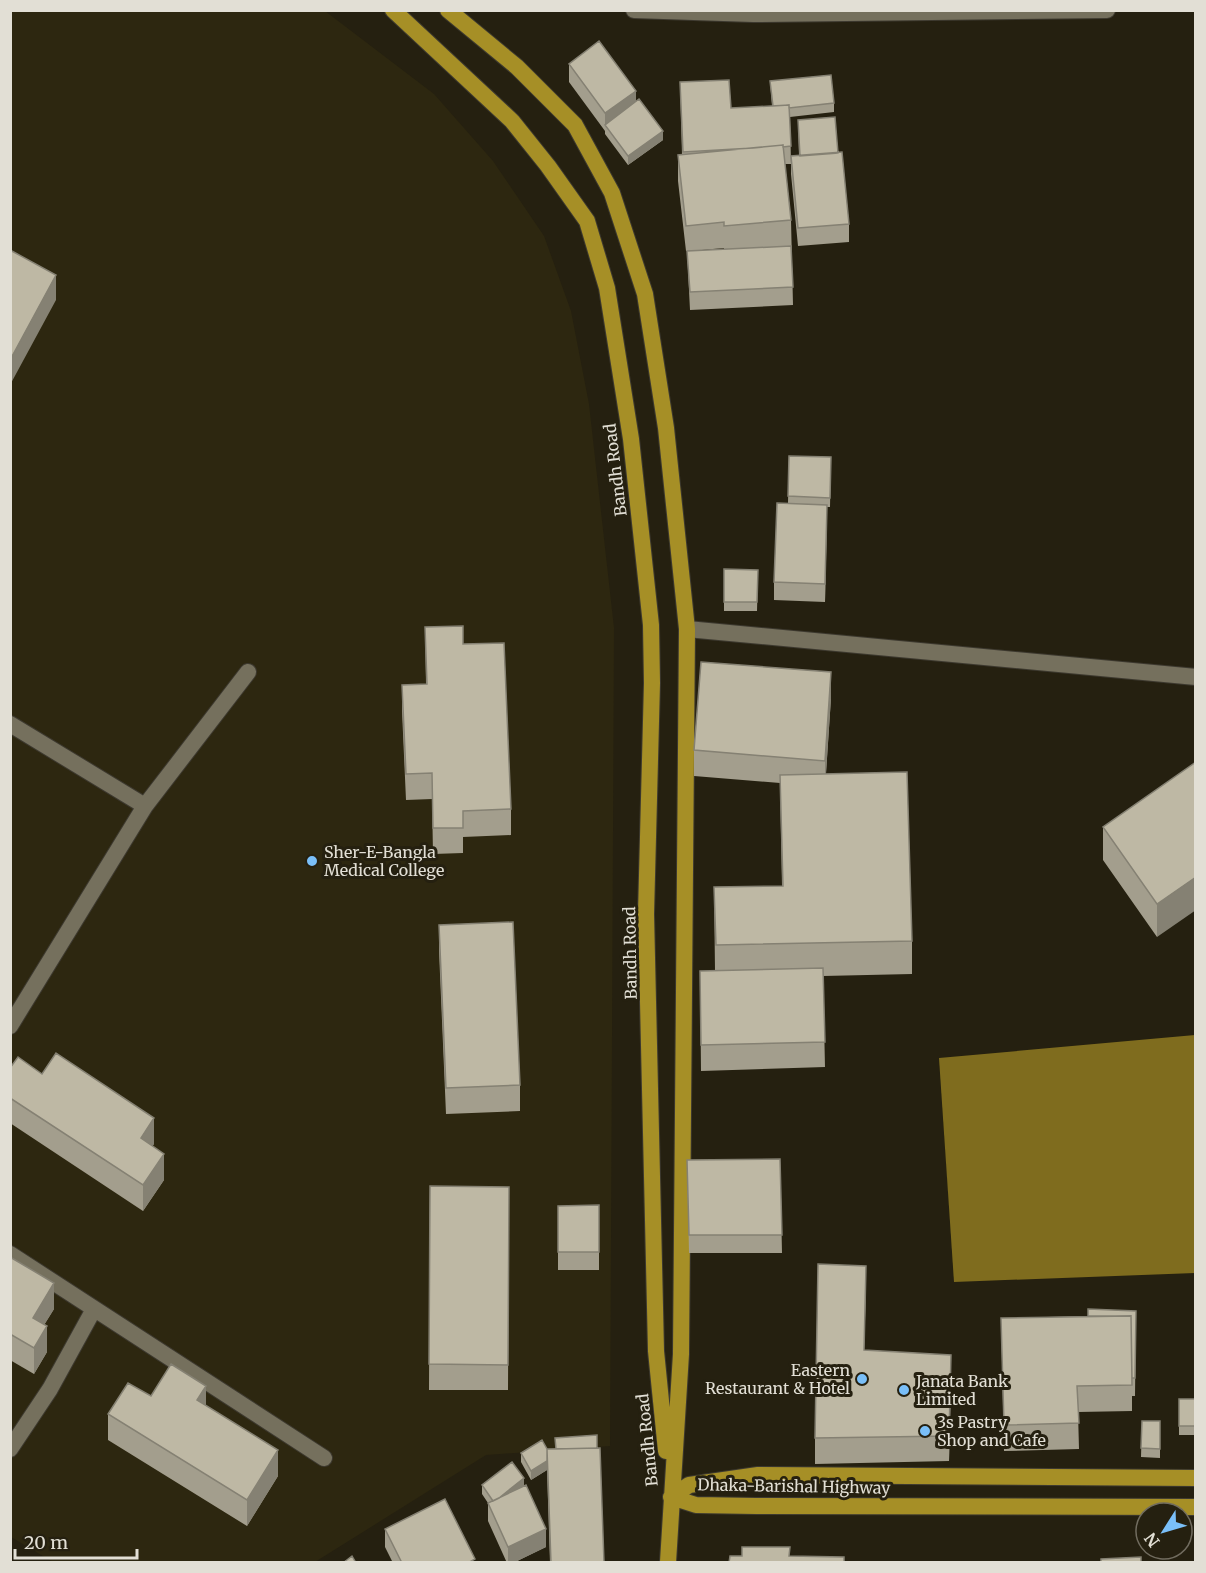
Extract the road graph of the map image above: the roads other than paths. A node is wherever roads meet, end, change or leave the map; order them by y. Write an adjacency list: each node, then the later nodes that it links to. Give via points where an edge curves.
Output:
1 (393, 10): 16 (highway, Bandh Road, via 512,121 548,166 587,220 607,288 630,439 651,625 646,914 656,1351)
2 (448, 10): 5 (highway, Bandh Road, via 517,67 574,125 612,193 645,294 666,428)
3 (634, 10): 4 (street, via 753,14)
4 (1107, 10)
5 (687, 629): 7 (street); 16 (highway, Bandh Road, via 681,1354)
6 (248, 672): 9 (street)
7 (1196, 677)
8 (10, 724): 9 (street)
9 (145, 806): 10 (street)
10 (10, 1026)
11 (10, 1254): 12 (street)
12 (94, 1309): 13 (street, via 50,1389); 14 (street)
13 (10, 1449)
14 (324, 1458)
15 (1196, 1478): 16 (highway, Dhaka-Barishal Highway, via 758,1474 689,1485)
16 (671, 1497): 17 (highway, Dhaka-Barishal Highway, via 696,1504 756,1506); 18 (highway)
17 (1196, 1507)
18 (668, 1563)

